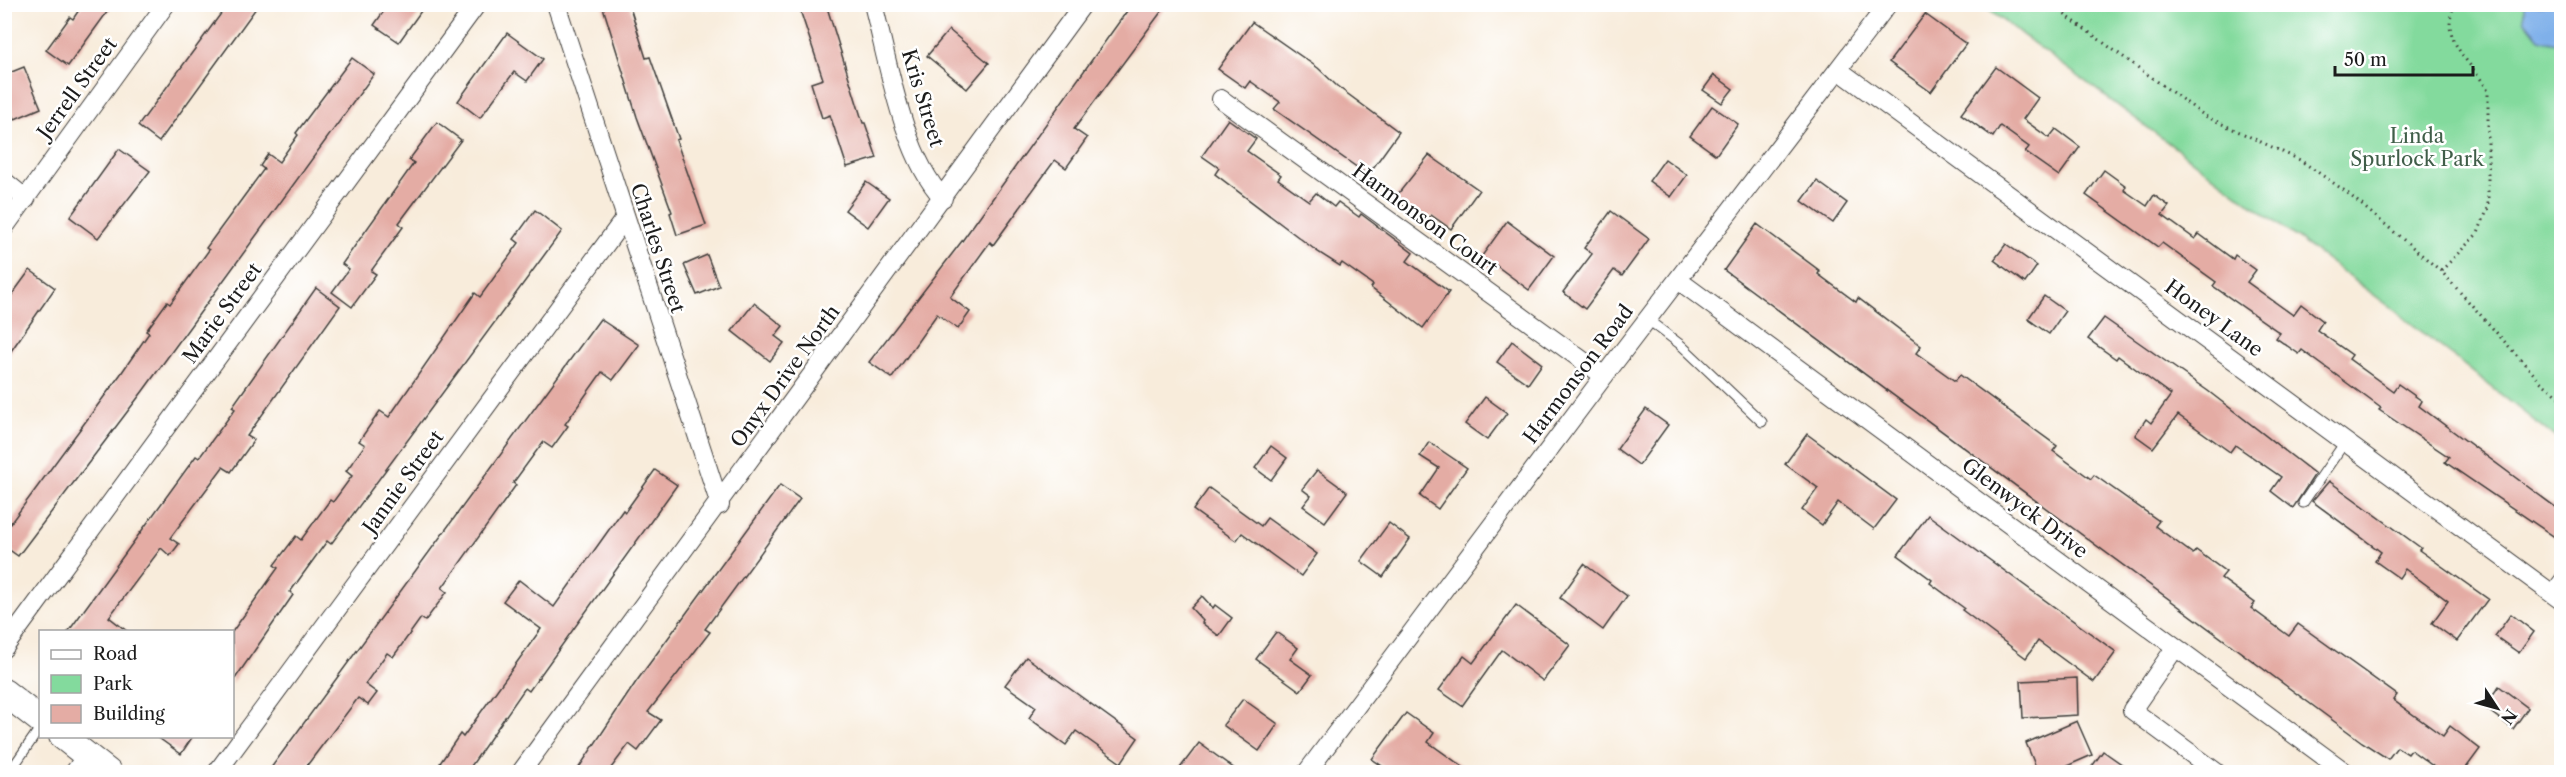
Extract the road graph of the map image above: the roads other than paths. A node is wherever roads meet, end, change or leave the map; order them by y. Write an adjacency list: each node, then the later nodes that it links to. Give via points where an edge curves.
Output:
1 (166, 4): 10 (street, Jerrell Street)
2 (477, 4): 23 (street, Marie Street)
3 (556, 4): 12 (street, Charles Street)
4 (873, 4): 11 (street, Kris Street, via 911,146 929,183)
5 (1083, 4): 11 (street, Onyx Drive North)
6 (1888, 4): 7 (street, Harmonson Road)
7 (1840, 71): 14 (street, Harmonson Road); 18 (street, Honey Lane)
8 (1221, 99): 16 (street, Harmonson Court)
9 (4, 181): 10 (street)
10 (26, 198): 13 (street, Jerrell Street)
11 (943, 198): 20 (street, Onyx Drive North)
12 (625, 218): 20 (street, Charles Street); 33 (street, Jannie Street)
13 (4, 228)
14 (1678, 280): 15 (street, Harmonson Road); 24 (street, Glenwyck Drive)
15 (1647, 320): 16 (street, Harmonson Road); 17 (lane, via 1681,345)
16 (1604, 376): 31 (street, Harmonson Road)
17 (1762, 422)
18 (2345, 442): 19 (lane); 22 (street, Honey Lane)
19 (2303, 503)
20 (720, 505): 34 (street, Onyx Drive North)
21 (2562, 575): 22 (lane)
22 (2555, 597)
23 (4, 648)
24 (2175, 648): 35 (street, via 2132,711); 36 (street, Glenwyck Drive)
25 (7, 701): 26 (main road)
26 (39, 719)
27 (39, 729): 30 (lane)
28 (63, 738): 29 (main road)
29 (76, 762): 32 (main road)
30 (8, 770)
31 (1311, 771)
32 (108, 772)
33 (217, 772)
34 (521, 772)
35 (2216, 772)
36 (2345, 772)

